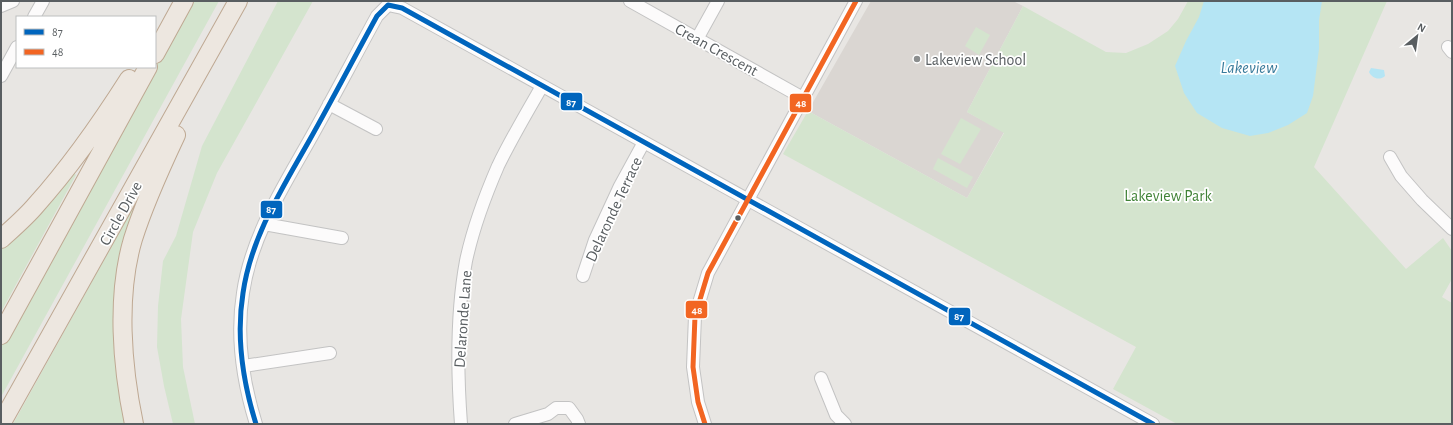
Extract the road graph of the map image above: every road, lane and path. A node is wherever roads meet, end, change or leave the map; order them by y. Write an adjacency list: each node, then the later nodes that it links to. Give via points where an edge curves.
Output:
1 (13, 1): 8 (street)
2 (43, 1): 9 (street)
3 (182, 1): 11 (highway); 13 (highway)
4 (630, 1): 10 (street, Crean Crescent)
5 (718, 1): 10 (street)
6 (856, 1): 18 (street)
7 (237, 2): 33 (highway, Circle Drive); 34 (highway, via 161,165 133,240 127,264 123,316 125,365)
8 (1, 6)
9 (35, 16)
10 (697, 38): 18 (street, Crean Crescent)
11 (156, 39)
12 (16, 49): 16 (street)
13 (156, 52)
14 (137, 68): 27 (highway, via 55,184)
15 (147, 68): 29 (highway)
16 (1, 76)
17 (542, 86): 19 (street, via 402,8 388,5 377,16); 21 (street); 36 (street, Delaronde Lane, via 499,165 481,210 467,260 460,308 458,351)
18 (803, 98): 23 (street)
19 (329, 104): 20 (street); 24 (street)
20 (376, 129)
21 (644, 142): 23 (street); 28 (street, Delaronde Terrace, via 595,240)
22 (1390, 158): 25 (street, via 1401,176)
23 (748, 199): 39 (street, via 708,273 695,316 692,367); 41 (street)
24 (264, 224): 26 (street); 31 (street, via 252,253 243,292 240,332)
25 (1452, 229)
26 (342, 238)
27 (1, 239)
28 (583, 276)
29 (1, 335)
30 (330, 353): 31 (street)
31 (244, 366): 35 (street, via 248,396)
32 (821, 378): 40 (street, via 836,415)
33 (1, 424)
34 (134, 424)
35 (256, 424)
36 (461, 424)
37 (515, 424): 38 (street, via 548,414 556,408 569,408)
38 (579, 424)
39 (705, 424)
40 (845, 424)
41 (1153, 424)

